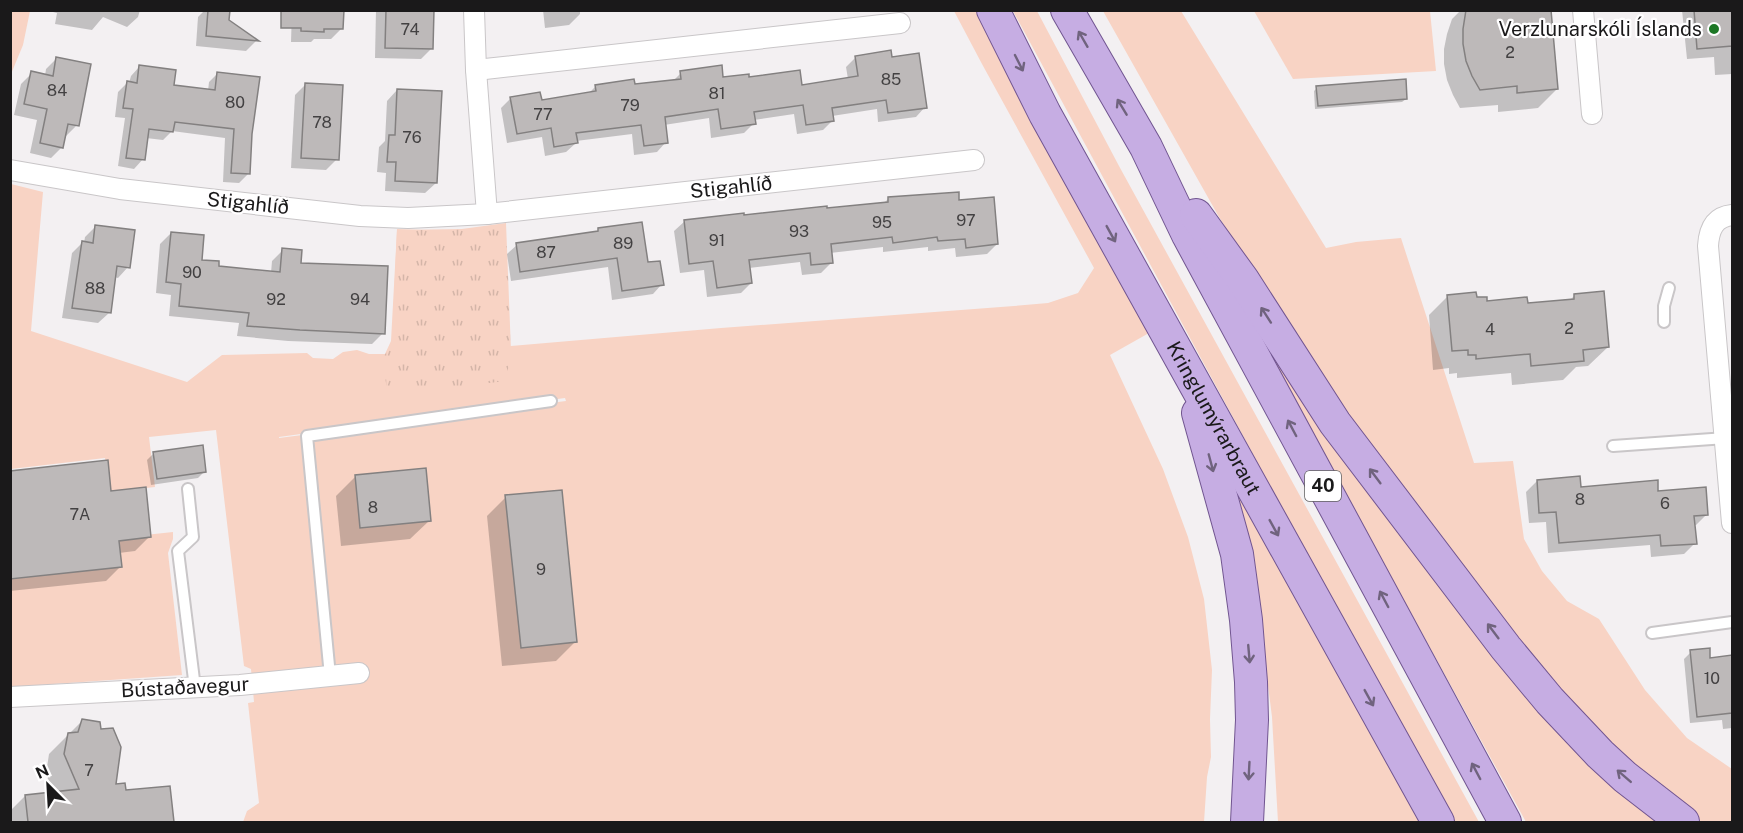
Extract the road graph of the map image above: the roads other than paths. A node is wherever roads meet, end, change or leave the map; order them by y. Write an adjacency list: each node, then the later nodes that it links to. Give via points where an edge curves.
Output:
1 (474, 10): 6 (street)
2 (993, 10): 15 (main road, Kringlumýrarbraut, one-way to 15, via 1045,114)
3 (1067, 10): 8 (main road, 40, one-way to 3)
4 (1583, 10): 7 (street)
5 (900, 23): 6 (street)
6 (476, 70): 11 (street)
7 (1592, 114)
8 (1146, 147): 29 (main road, one-way to 8, via 1600,754 1506,648 1335,423 1243,280); 32 (main road, 40, one-way to 8, via 1188,235)
9 (975, 160): 11 (street, Stigahlíð)
10 (10, 170): 11 (street, Stigahlíð, via 120,189 360,216)
11 (487, 214)
12 (1729, 215): 16 (street, via 1713,224 1708,246)
13 (1669, 288): 14 (lane)
14 (1664, 322)
15 (1185, 366): 30 (main road, one-way to 30, via 1237,554 1246,620 1252,720); 31 (main road, Kringlumýrarbraut, one-way to 31)
16 (1726, 374): 18 (street)
17 (551, 401): 26 (lane, via 307,436)
18 (1726, 438): 19 (lane); 20 (street)
19 (1613, 446)
20 (1730, 472): 22 (street)
21 (188, 489): 27 (lane, via 193,537 177,551)
22 (1732, 523)
23 (1732, 622): 24 (lane)
24 (1652, 633)
25 (359, 673): 26 (street, Bústaðavegur)
26 (330, 676): 27 (street, Bústaðavegur)
27 (195, 688): 28 (street, Bústaðavegur)
28 (10, 697)
29 (1675, 819)
30 (1246, 822)
31 (1438, 822)
32 (1504, 822)

